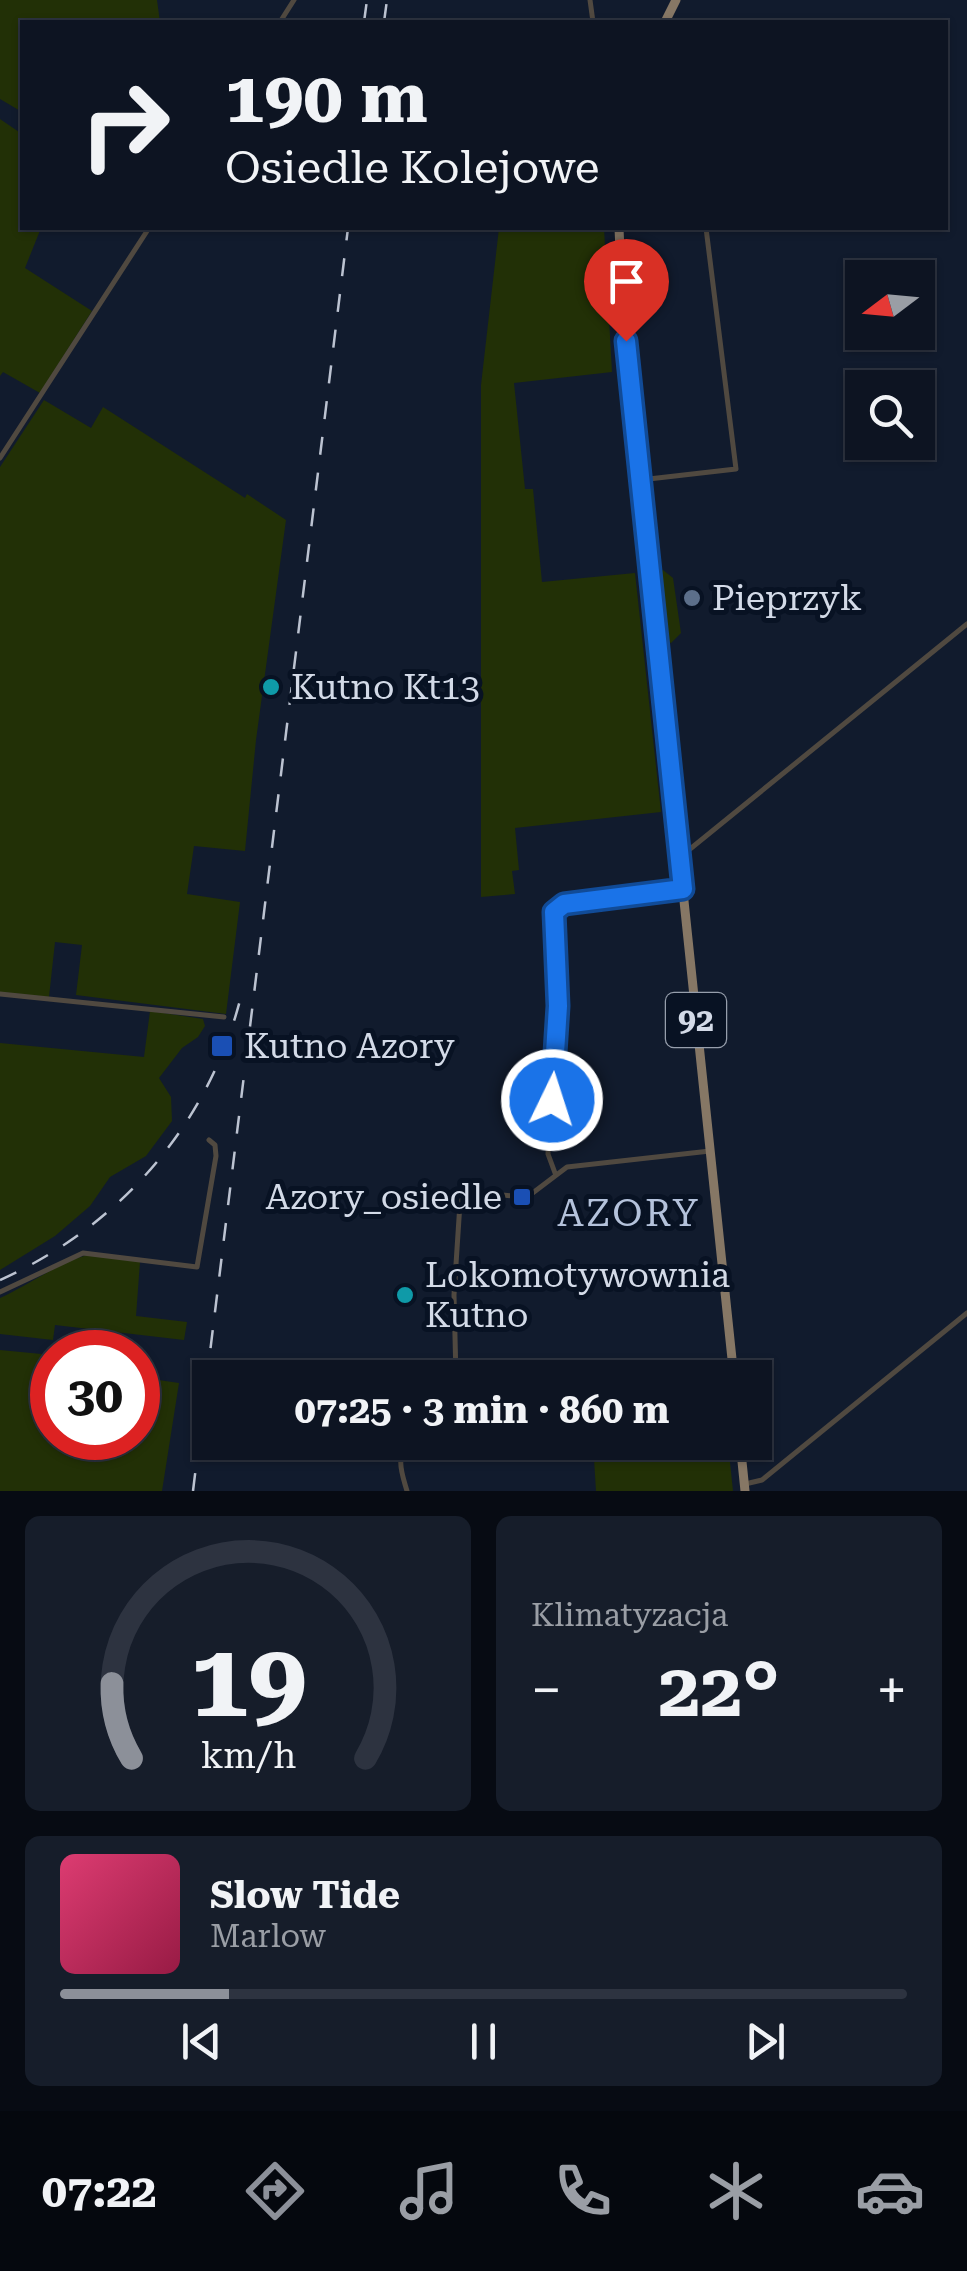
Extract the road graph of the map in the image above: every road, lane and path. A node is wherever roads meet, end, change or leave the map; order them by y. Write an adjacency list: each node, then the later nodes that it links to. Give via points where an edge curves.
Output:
1 (148, 230): 4 (street)
2 (619, 230): 5 (main road, 92)
3 (706, 230): 5 (street, via 736,469)
4 (0, 458)
5 (640, 480): 7 (main road, 92)
6 (967, 624): 7 (street)
7 (680, 858): 8 (main road, 92)
8 (683, 889): 12 (main road, 92); 13 (street, via 564,904 554,912 556,1090 548,1154)
9 (0, 994): 10 (street)
10 (224, 1017)
11 (209, 1140): 14 (street, via 216,1156 197,1268 84,1254)
12 (710, 1151): 13 (street); 17 (main road, 92)
13 (555, 1173): 16 (street, via 530,1195 462,1197)
14 (0, 1292)
15 (967, 1313): 20 (street)
16 (456, 1360)
17 (732, 1360)
18 (400, 1460): 21 (street)
19 (742, 1460): 20 (main road)
20 (745, 1488)
21 (407, 1491)

